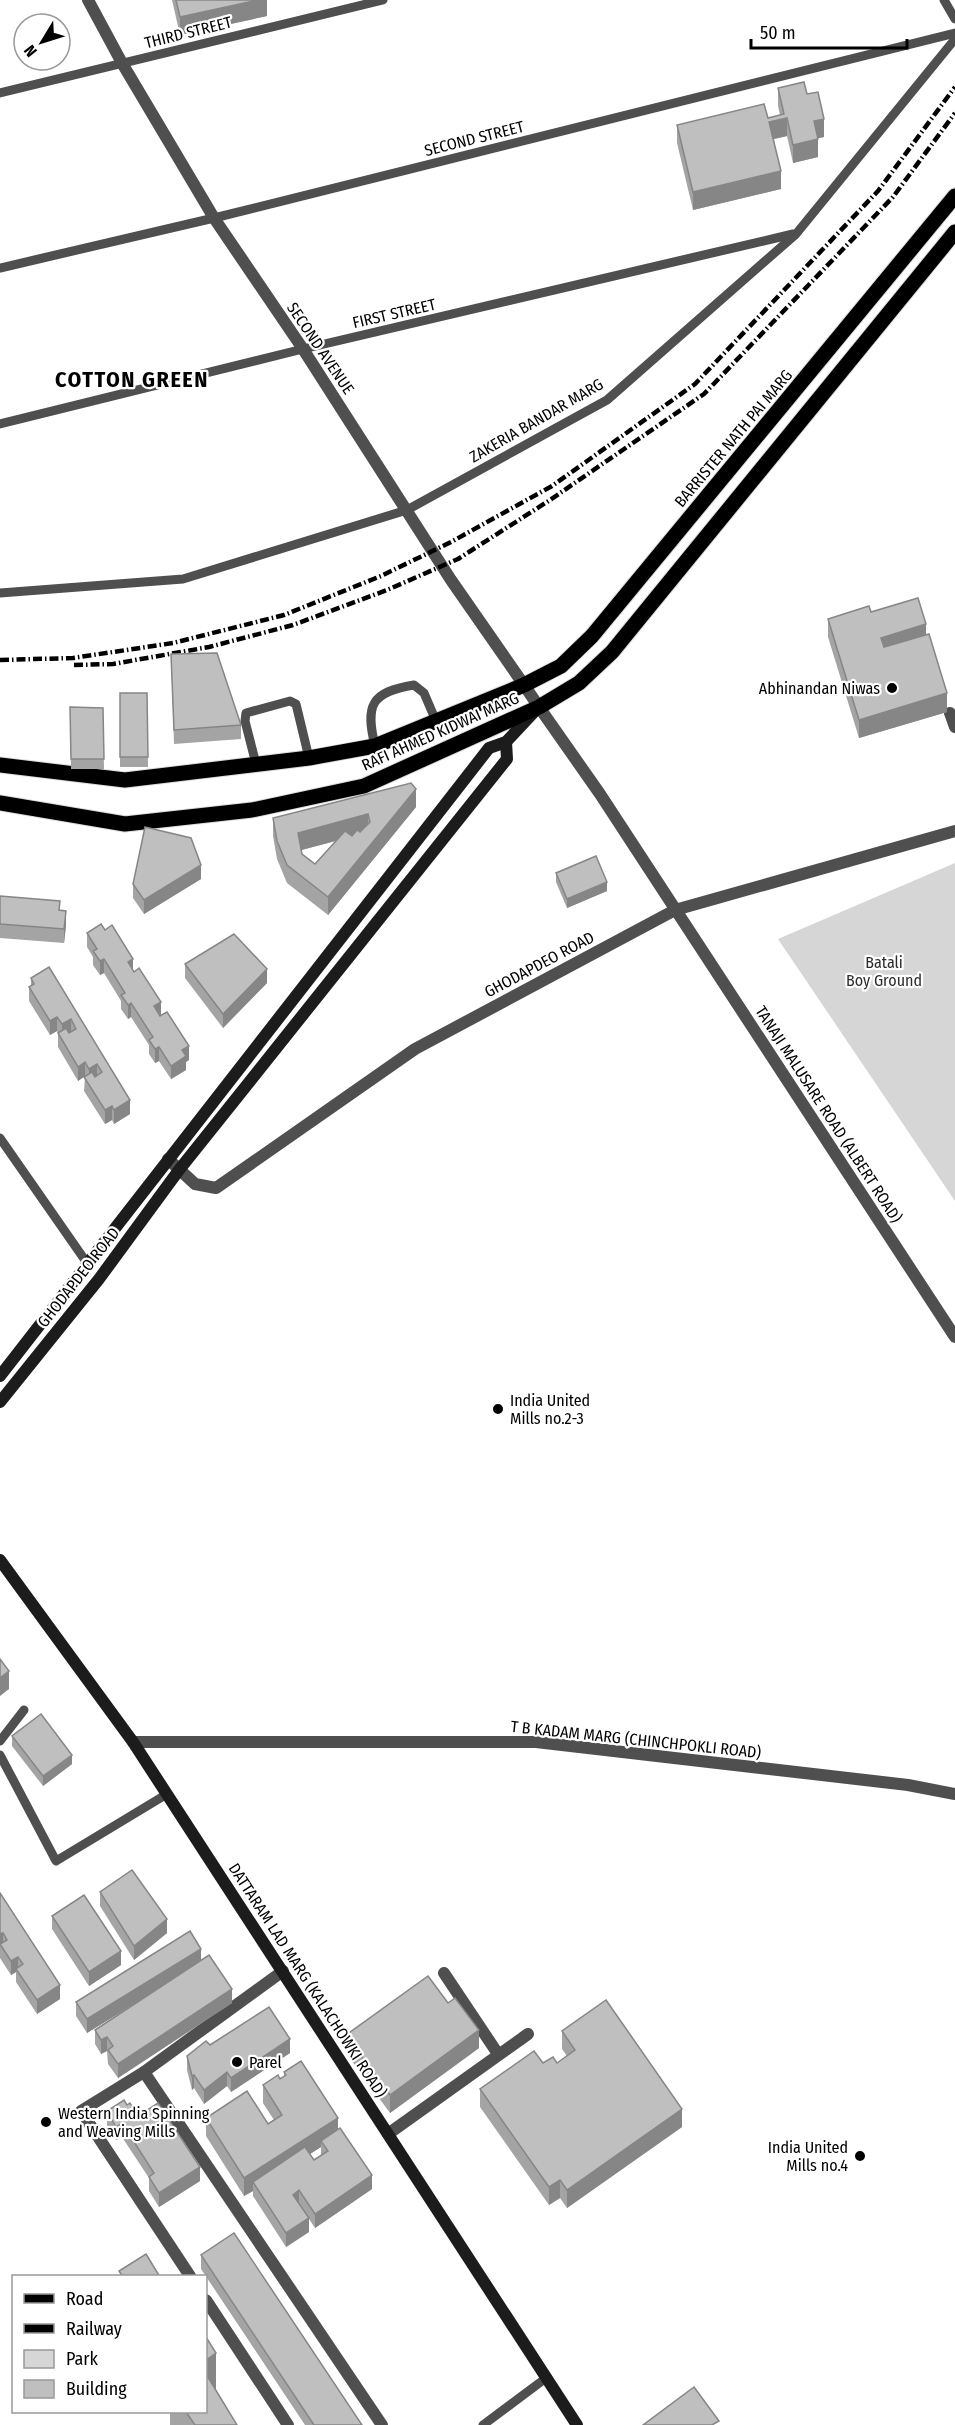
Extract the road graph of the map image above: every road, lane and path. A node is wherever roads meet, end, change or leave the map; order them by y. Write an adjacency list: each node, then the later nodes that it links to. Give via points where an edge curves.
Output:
1 (88, 0): 7 (street, SECOND AVENUE)
2 (383, 0): 7 (lane, THIRD STREET)
3 (944, 0): 4 (lane)
4 (955, 19)
5 (955, 33): 10 (lane, SECOND STREET)
6 (955, 39): 12 (lane, ZAKERIA BANDAR MARG)
7 (122, 63): 8 (lane, THIRD STREET); 10 (street, SECOND AVENUE)
8 (0, 93)
9 (955, 196): 18 (main road, BARRISTER NATH PAI MARG, via 592,636 561,666)
10 (214, 218): 13 (lane, SECOND STREET); 14 (street, SECOND AVENUE)
11 (955, 232): 19 (main road, via 612,652 579,683)
12 (795, 234): 14 (lane, FIRST STREET); 16 (lane, ZAKERIA BANDAR MARG, via 607,400)
13 (0, 268)
14 (303, 349): 15 (lane, FIRST STREET); 16 (street, SECOND AVENUE)
15 (0, 424)
16 (407, 510): 17 (lane, ZAKERIA BANDAR MARG, via 183,579); 18 (street, SECOND AVENUE)
17 (0, 593)
18 (524, 685): 19 (street, SECOND AVENUE); 21 (main road, RAFI AHMED KIDWAI MARG)
19 (538, 707): 23 (main road, GHODAPDEO ROAD); 28 (main road, RAFI AHMED KIDWAI MARG, via 364,786 252,810 125,824); 30 (street, TANAJI MALUSARE ROAD (ALBERT ROAD))
20 (950, 712): 22 (street)
21 (436, 721): 24 (main road, RAFI AHMED KIDWAI MARG); 24 (lane, via 424,693 414,685 392,689 376,699 369,712)
22 (955, 727)
23 (506, 742): 32 (main road, GHODAPDEO ROAD, via 489,748); 33 (main road, GHODAPDEO ROAD, via 507,759)
24 (375, 746): 25 (main road, RAFI AHMED KIDWAI MARG)
25 (309, 758): 26 (main road, RAFI AHMED KIDWAI MARG); 26 (lane, via 297,707 290,702 246,713)
26 (256, 764): 27 (main road, RAFI AHMED KIDWAI MARG, via 125,780)
27 (0, 765)
28 (0, 803)
29 (955, 831): 30 (street, GHODAPDEO ROAD)
30 (675, 910): 33 (street, GHODAPDEO ROAD, via 415,1049 226,1183 204,1188); 35 (street, TANAJI MALUSARE ROAD (ALBERT ROAD))
31 (0, 1138): 34 (lane)
32 (168, 1160): 33 (street, GHODAPDEO ROAD); 34 (main road, GHODAPDEO ROAD)
33 (179, 1170): 37 (main road, GHODAPDEO ROAD, via 99,1279)
34 (87, 1263): 36 (main road, GHODAPDEO ROAD)
35 (955, 1337)
36 (0, 1376)
37 (0, 1402)
38 (0, 1560): 41 (main road, DATTARAM LAD MARG (KALACHOWKI ROAD))
39 (24, 1710): 40 (lane)
40 (0, 1741)
41 (133, 1742): 43 (main road, DATTARAM LAD MARG (KALACHOWKI ROAD)); 44 (street, T B KADAM MARG (CHINCHPOKLI ROAD), via 536,1742 908,1785)
42 (0, 1755): 43 (lane, via 56,1861)
43 (167, 1794): 45 (main road, DATTARAM LAD MARG (KALACHOWKI ROAD))
44 (955, 1794)
45 (283, 1971): 49 (street); 50 (main road, DATTARAM LAD MARG (KALACHOWKI ROAD))
46 (444, 1973): 48 (street)
47 (528, 2034): 48 (street)
48 (498, 2054): 50 (street)
49 (144, 2072): 51 (street, via 81,2111); 55 (street)
50 (388, 2134): 53 (main road, DATTARAM LAD MARG (KALACHOWKI ROAD))
51 (189, 2275)
52 (207, 2302): 54 (street)
53 (546, 2378): 56 (lane); 57 (main road, DATTARAM LAD MARG (KALACHOWKI ROAD))
54 (288, 2425)
55 (382, 2425)
56 (483, 2425)
57 (577, 2425)

